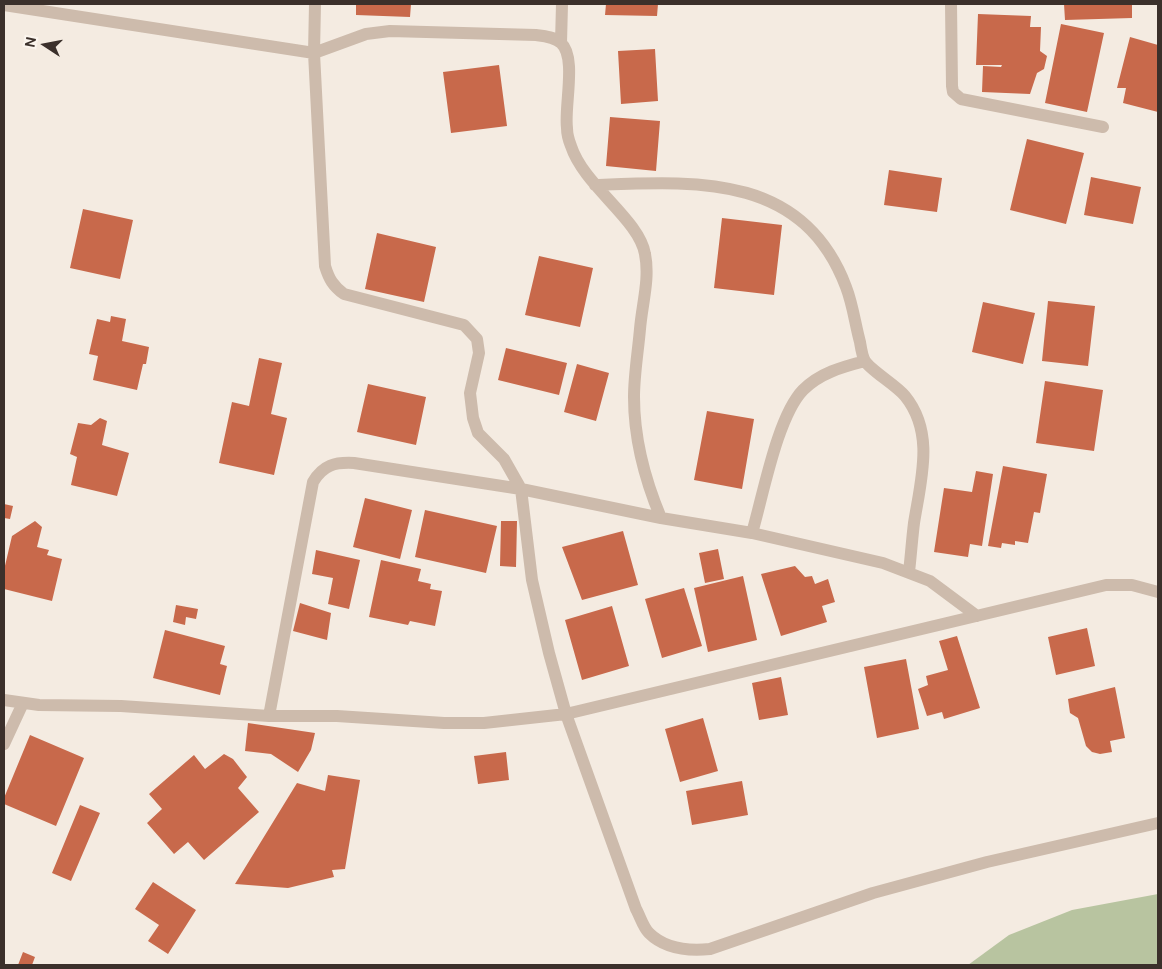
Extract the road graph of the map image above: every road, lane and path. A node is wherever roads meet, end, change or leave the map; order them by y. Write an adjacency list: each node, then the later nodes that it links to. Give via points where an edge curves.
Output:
1 (314, 4): 6 (street)
2 (562, 4): 5 (street)
3 (951, 4): 7 (street, via 952,86 956,96)
4 (4, 5): 6 (street)
5 (561, 42): 6 (street, via 536,35 390,31 366,34); 8 (street, via 569,63 567,129 575,155)
6 (314, 53): 10 (street, via 328,277 344,294 464,325 471,330 477,339 479,353 470,393 473,418 478,433 504,459)
7 (1102, 127)
8 (595, 186): 9 (street, via 707,185 777,204 800,218 832,258 846,288); 11 (street, via 641,239 645,252 648,273 634,398 647,485)
9 (865, 361): 12 (street, via 836,369 819,378 795,401 783,423); 13 (street, via 904,396 918,418 925,445)
10 (521, 489): 11 (street); 18 (street, via 536,599); 19 (street, via 345,462 335,463 319,472 314,482)
11 (662, 518): 12 (street)
12 (752, 534): 13 (street)
13 (909, 572): 15 (street, via 946,592)
14 (1158, 592): 15 (street, via 1132,585 1106,586)
15 (978, 616): 18 (street)
16 (4, 700): 17 (street)
17 (23, 703): 19 (street); 20 (street)
18 (566, 714): 19 (street, via 444,724 337,716); 21 (street, via 636,909 648,932 669,945 692,951 710,949 873,893 987,862)
19 (269, 716)
20 (4, 744)
21 (1158, 823)

